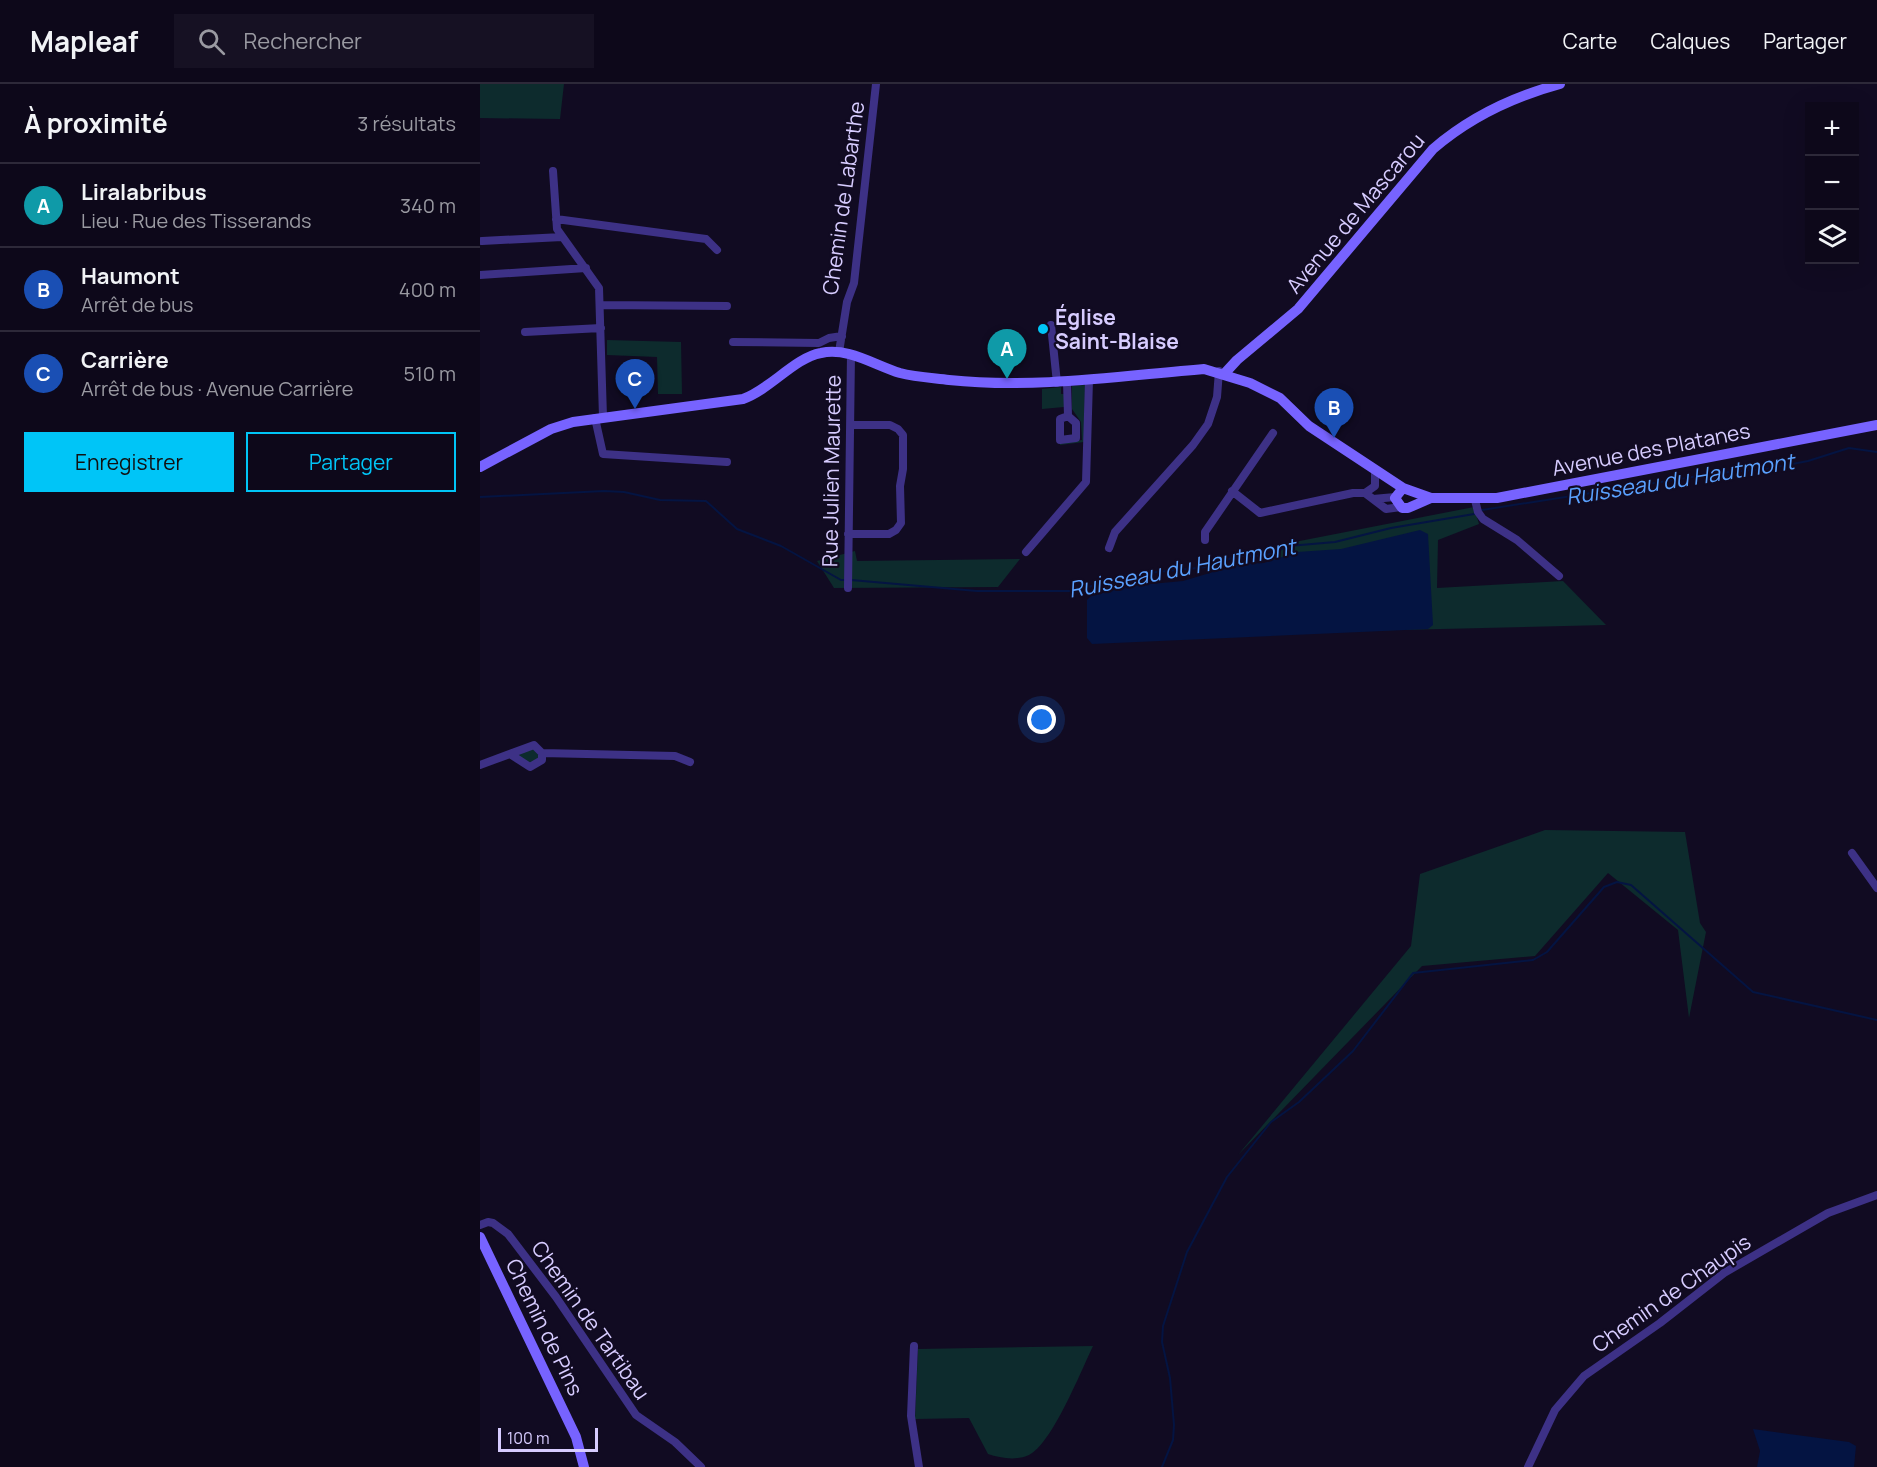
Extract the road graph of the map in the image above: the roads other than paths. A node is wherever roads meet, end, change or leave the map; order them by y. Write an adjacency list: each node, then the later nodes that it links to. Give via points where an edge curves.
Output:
1 (876, 84): 15 (street, Chemin de Labarthe, via 854,283)
2 (1560, 84): 19 (street, Avenue de Mascarou, via 1497,106 1433,149 1298,309)
3 (553, 171): 4 (street)
4 (556, 219): 5 (street); 7 (street, via 706,239)
5 (562, 237): 6 (street); 8 (street)
6 (482, 241)
7 (717, 250)
8 (586, 268): 9 (street); 10 (street, via 599,288)
9 (480, 275)
10 (601, 305): 11 (street); 13 (street)
11 (727, 306)
12 (1051, 325): 21 (street)
13 (601, 328): 14 (street); 23 (street)
14 (525, 332)
15 (842, 336): 16 (street, via 819,343); 17 (street, Chemin de Labarthe)
16 (733, 342)
17 (839, 352): 18 (street); 23 (street, via 815,354 764,390 743,399)
18 (850, 354): 21 (street, via 902,373 941,379); 24 (street, Rue Julien Maurette)
19 (1222, 372): 20 (street, via 1204,369); 29 (street, via 1280,399 1310,426); 41 (street, via 1208,424 1114,532)
20 (1089, 380): 21 (street); 42 (street, via 1086,482)
21 (1062, 383): 22 (street)
22 (1068, 416)
23 (599, 418): 27 (street, via 603,453); 28 (street, via 551,429)
24 (850, 425): 39 (street, Rue Julien Maurette); 39 (street, via 890,425 897,429 903,435 903,469 901,523 896,530 890,534)
25 (1877, 425): 36 (street, Avenue des Platanes)
26 (1273, 433): 30 (street)
27 (727, 462)
28 (480, 467)
29 (1376, 470): 32 (street, via 1375,486); 33 (street, via 1388,478)
30 (1232, 491): 32 (street, via 1260,513); 40 (street, via 1205,532)
31 (1414, 492): 33 (street, Avenue des Platanes); 34 (street, Avenue des Platanes); 37 (street)
32 (1365, 493): 35 (street)
33 (1398, 493): 35 (street); 38 (street)
34 (1431, 498): 36 (street, Avenue des Platanes); 37 (street, Avenue des Platanes)
35 (1373, 499): 38 (street, via 1386,509)
36 (1475, 500): 43 (street, via 1483,519 1517,540)
37 (1414, 505): 38 (street, Avenue des Platanes)
38 (1401, 507)
39 (848, 534): 44 (street, Rue Julien Maurette)
40 (1205, 540)
41 (1109, 548)
42 (1026, 552)
43 (1559, 576)
44 (848, 588)
45 (542, 753): 46 (street, via 534,745); 46 (street, via 542,760 530,767); 47 (street, via 675,756)
46 (510, 754): 48 (street)
47 (690, 762)
48 (480, 765)
49 (1852, 853): 50 (street)
50 (1877, 888)
51 (1877, 1195): 58 (street, Chemin de Chaupis, via 1828,1214 1724,1273 1584,1376 1555,1410)
52 (480, 1225): 56 (street, Chemin de Tartibau, via 493,1223 508,1234 636,1415 675,1442)
53 (480, 1238): 55 (street, Chemin de Pins, via 576,1437)
54 (914, 1346): 57 (street, via 910,1416)
55 (584, 1467)
56 (701, 1467)
57 (919, 1467)
58 (1528, 1467)

